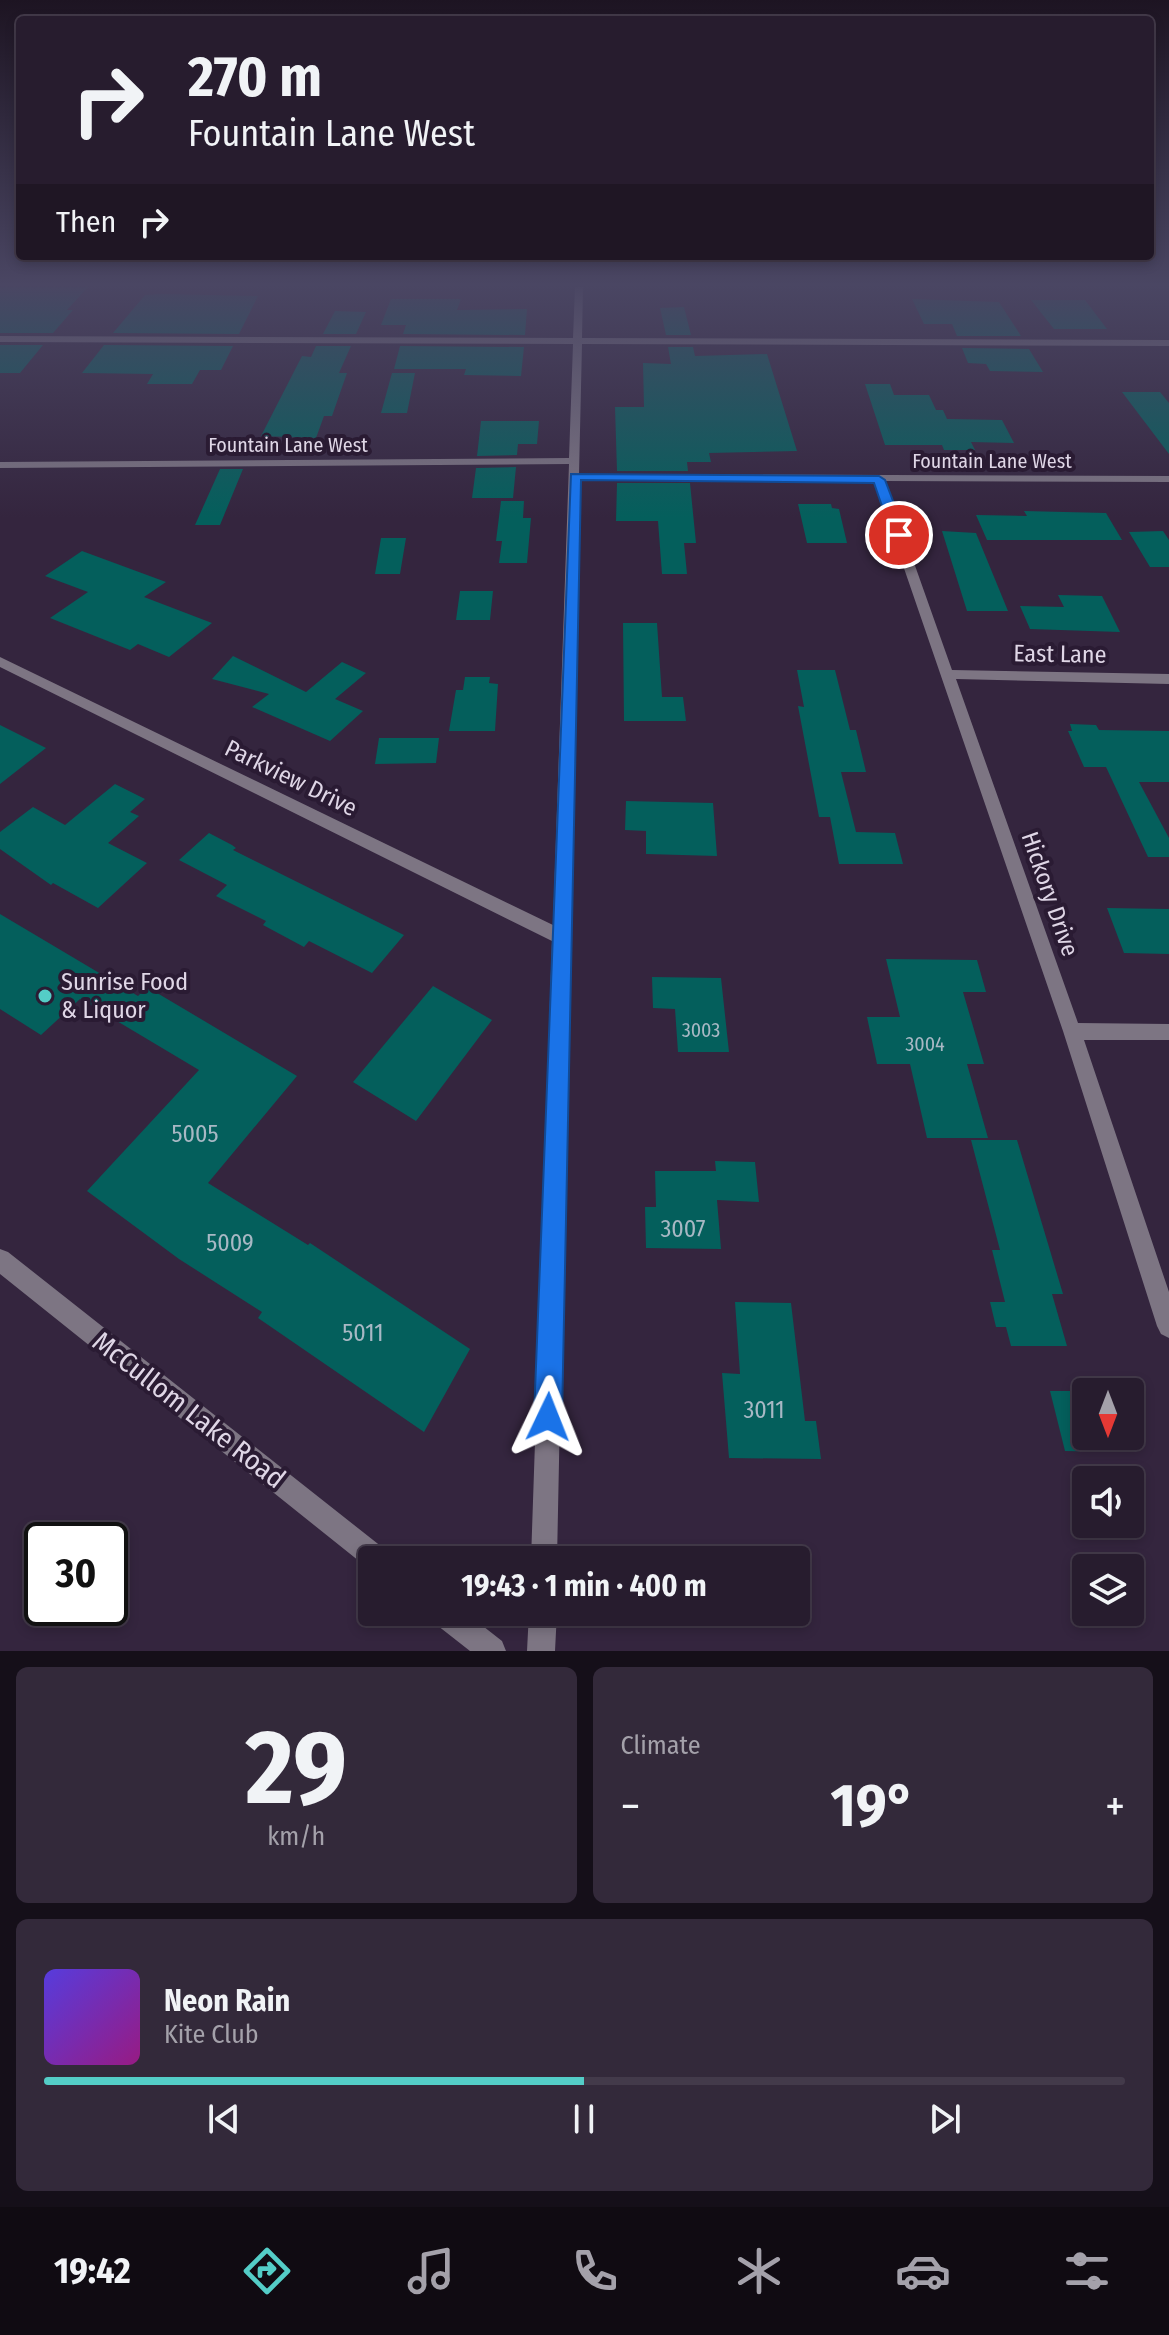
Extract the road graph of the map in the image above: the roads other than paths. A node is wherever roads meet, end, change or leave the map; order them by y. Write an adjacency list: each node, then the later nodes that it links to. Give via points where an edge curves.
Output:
1 (577, 364): 3 (street)
2 (0, 465): 3 (street, Fountain Lane West)
3 (575, 469): 5 (street, Fountain Lane West); 9 (street)
4 (1169, 479): 5 (street, Fountain Lane West)
5 (879, 480): 7 (street, Hickory Drive)
6 (0, 661): 9 (street, Parkview Drive)
7 (949, 674): 8 (street, East Lane); 10 (street, Hickory Drive)
8 (1169, 679)
9 (562, 938): 15 (street)
10 (1072, 1031): 11 (street); 13 (street, Hickory Drive)
11 (1169, 1032)
12 (0, 1260): 14 (street, McCullom Lake Road)
13 (1169, 1326)
14 (360, 1546)
15 (544, 1546)
16 (461, 1626): 18 (street)
17 (542, 1626): 19 (street)
18 (492, 1651)
19 (541, 1651)

